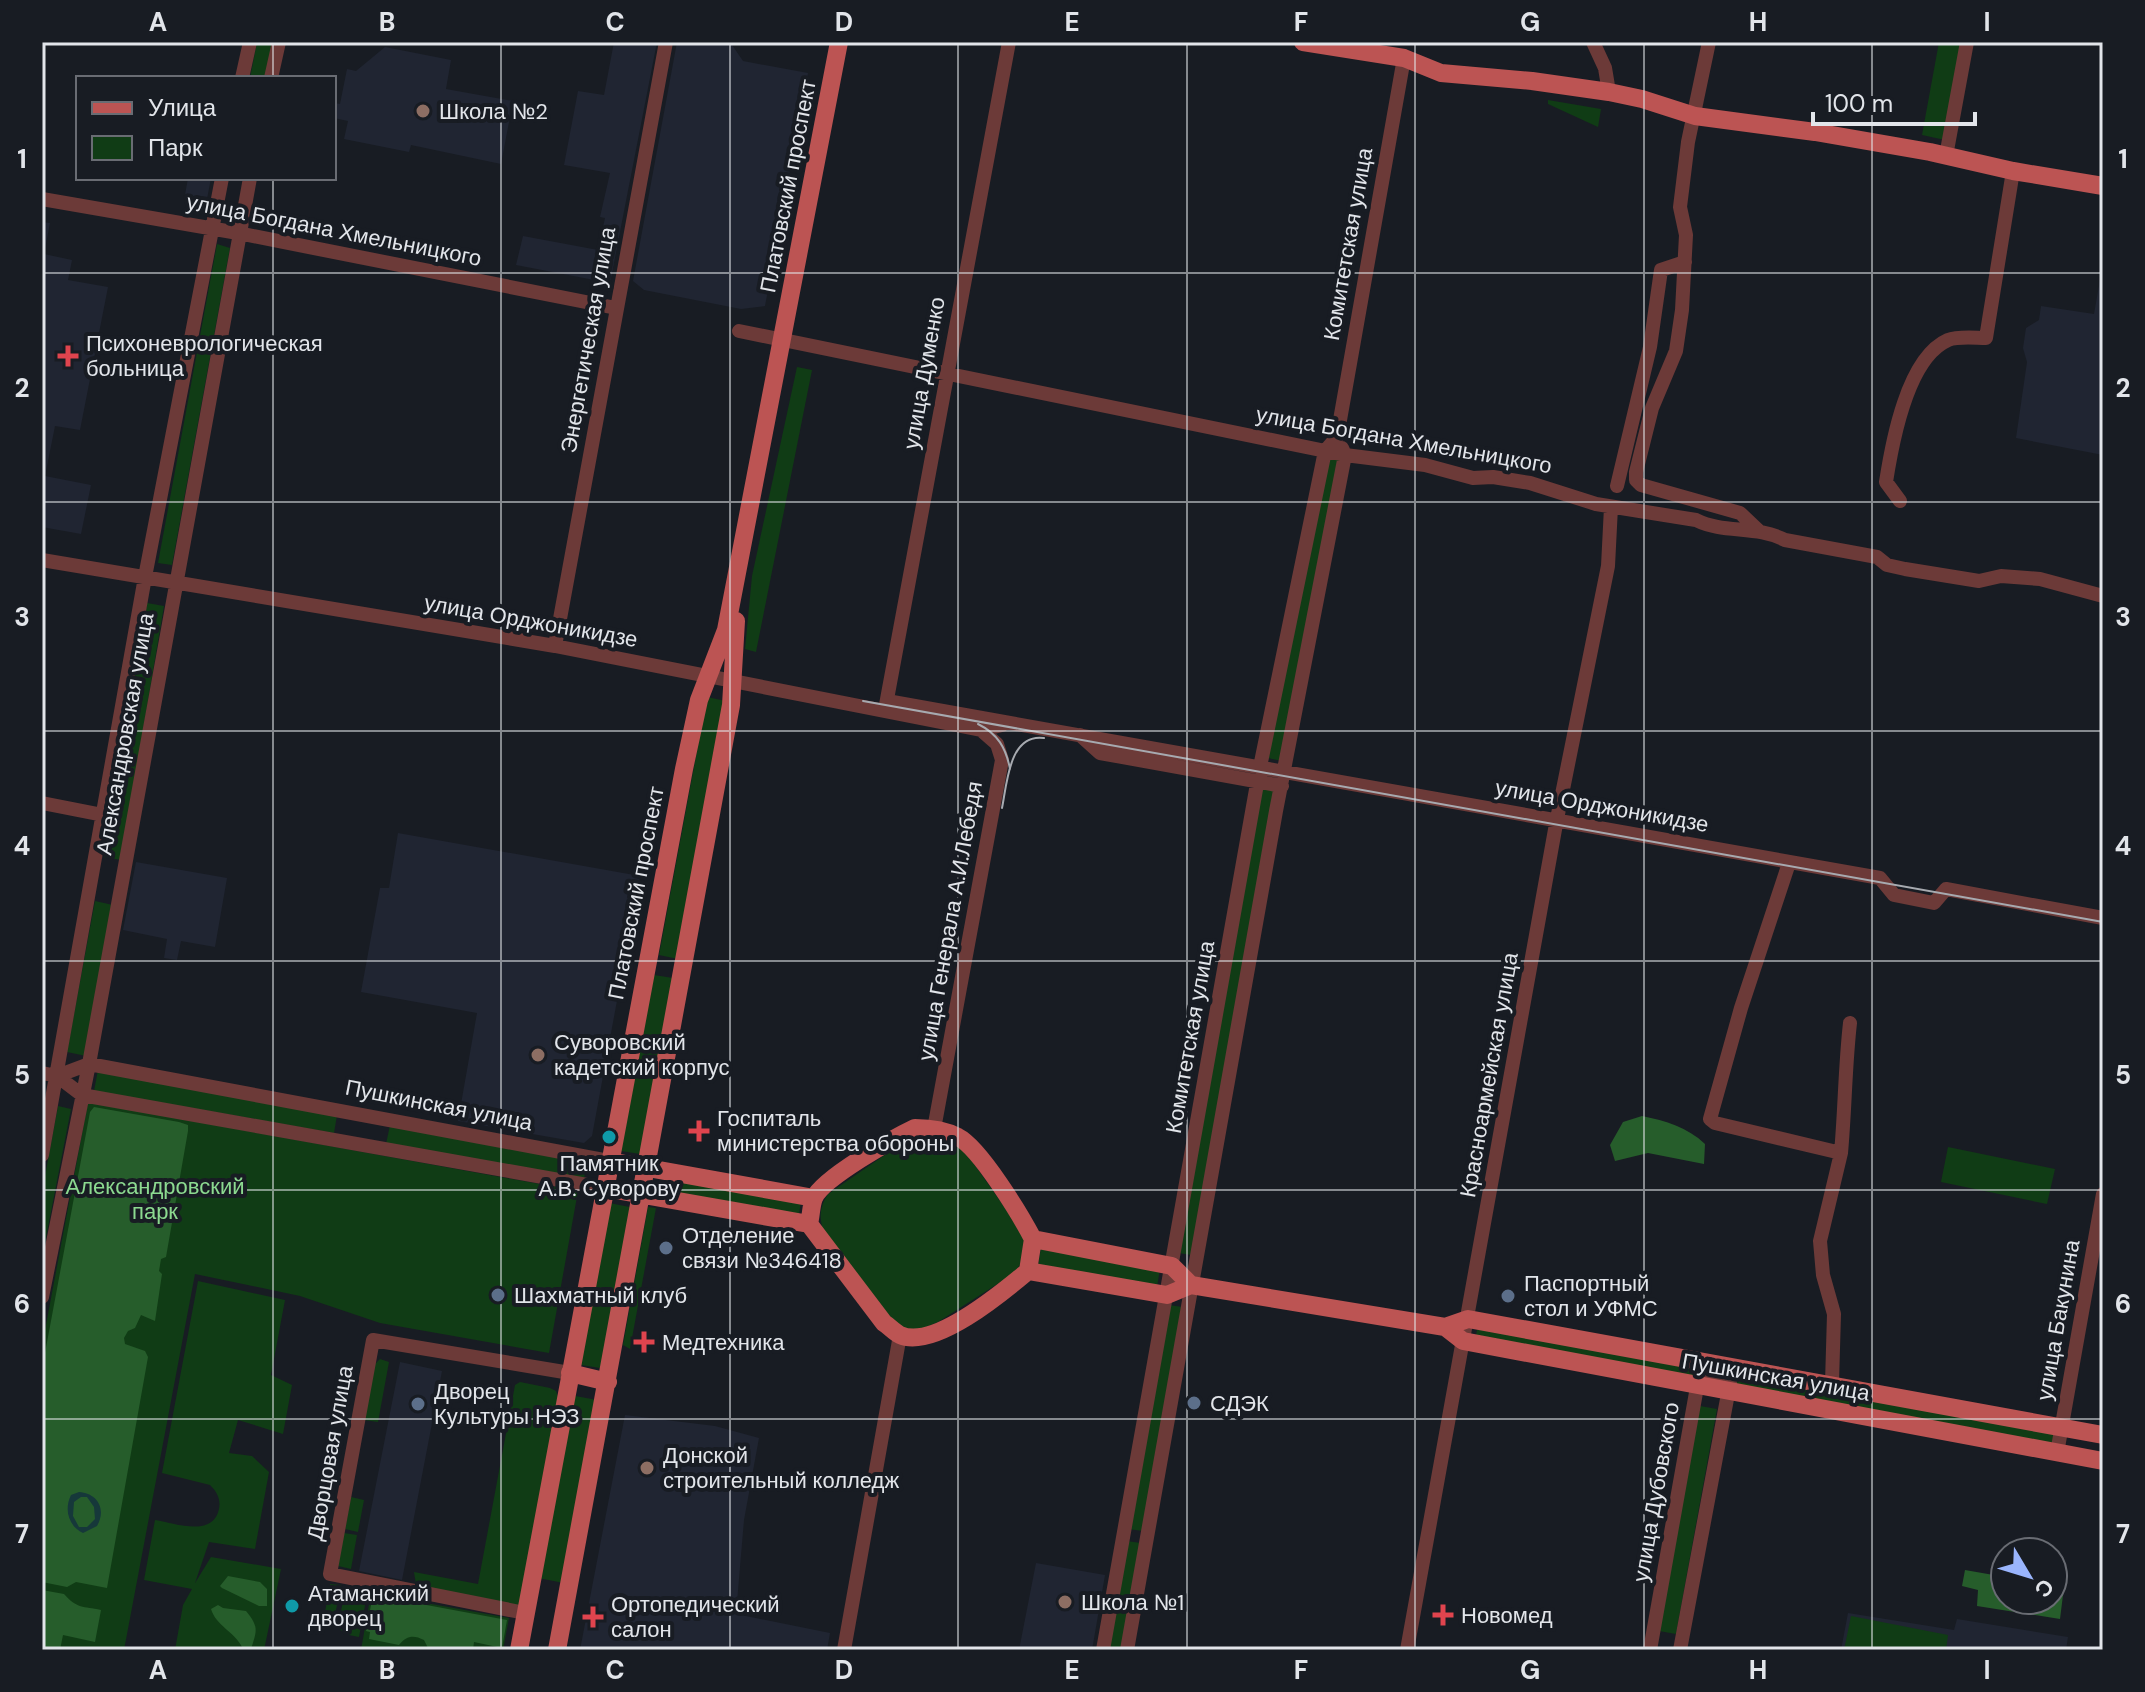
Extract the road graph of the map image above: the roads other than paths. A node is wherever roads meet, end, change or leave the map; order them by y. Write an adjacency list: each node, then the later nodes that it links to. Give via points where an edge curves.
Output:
1 (250, 42): 12 (street)
2 (279, 42): 13 (street)
3 (666, 42): 25 (street, Энергетическая улица)
4 (831, 42): 27 (street, via 780,308)
5 (839, 42): 27 (main road, Платовский проспект)
6 (1009, 42): 28 (street, улица Думенко)
7 (1303, 42): 11 (main road)
8 (1593, 42): 14 (street)
9 (1709, 42): 15 (street)
10 (1967, 42): 16 (street)
11 (1404, 58): 14 (main road, via 1441,73); 29 (street, Комитетская улица)
12 (242, 76)
13 (271, 76)
14 (1609, 92): 15 (main road)
15 (1695, 116): 16 (main road); 24 (street, via 1680,207)
16 (1946, 156): 17 (main road)
17 (2013, 171): 20 (main road); 33 (street, via 1986,338 1950,339 1919,370 1891,448 1886,482)
18 (222, 180): 22 (street, Александровская улица)
19 (250, 180): 23 (street, Александровская улица)
20 (2103, 186)
21 (42, 199): 22 (street, улица Богдана Хмельницкого)
22 (212, 228): 23 (street, улица Богдана Хмельницкого); 37 (street, Александровская улица)
23 (238, 233): 25 (street, улица Богдана Хмельницкого); 38 (street, Александровская улица)
24 (1685, 262): 32 (street, via 1661,270 1650,347); 35 (street, via 1676,351 1652,408 1636,480 1740,513)
25 (616, 308): 40 (street, Энергетическая улица)
26 (739, 331): 27 (street, улица Богдана Хмельницкого)
27 (783, 339): 28 (street, улица Богдана Хмельницкого); 41 (main road, Платовский проспект, via 726,630); 42 (main road, Платовский проспект, via 784,363 734,633)
28 (946, 374): 30 (street, улица Богдана Хмельницкого); 43 (street, улица Думенко)
29 (1337, 437): 30 (street, Комитетская улица); 31 (street)
30 (1325, 451): 31 (street, улица Богдана Хмельницкого); 46 (street, Комитетская улица)
31 (1345, 455): 34 (street, улица Богдана Хмельницкого, via 1530,483); 47 (street, Комитетская улица)
32 (1617, 486)
33 (1900, 501)
34 (1611, 507): 35 (street, улица Богдана Хмельницкого, via 1696,520 1710,527); 50 (street, Красноармейская улица, via 1608,566)
35 (1758, 530): 39 (street, улица Богдана Хмельницкого, via 1877,557 1905,569 1979,581 2001,576 2040,579)
36 (42, 560): 37 (street, улица Орджоникидзе)
37 (145, 577): 38 (street, улица Орджоникидзе); 49 (street, Александровская улица)
38 (175, 583): 40 (street, улица Орджоникидзе); 58 (street, Александровская улица)
39 (2103, 596)
40 (555, 646): 41 (street, улица Орджоникидзе)
41 (709, 676): 42 (street, улица Орджоникидзе); 53 (main road, Платовский проспект, via 696,713)
42 (731, 680): 43 (street, улица Орджоникидзе); 54 (main road, Платовский проспект, via 731,705)
43 (886, 707): 44 (street, улица Орджоникидзе); 45 (street, улица Орджоникидзе)
44 (1010, 723): 45 (street, улица Орджоникидзе); 46 (street, улица Орджоникидзе)
45 (981, 730): 61 (street, улица Генерала А.И.Лебедя, via 997,744 1002,760)
46 (1259, 774): 47 (street, улица Орджоникидзе); 55 (street, Комитетская улица)
47 (1283, 778): 50 (street, улица Орджоникидзе); 56 (street, Комитетская улица)
48 (42, 803): 49 (street)
49 (103, 815): 59 (street, Александровская улица)
50 (1557, 820): 51 (street, улица Орджоникидзе); 77 (street, Красноармейская улица)
51 (1789, 863): 52 (street, улица Орджоникидзе, via 1880,878 1894,895 1934,903 1946,889); 62 (street, via 1710,1119)
52 (2103, 918)
53 (647, 964): 54 (main road); 64 (main road, Платовский проспект)
54 (683, 971): 65 (main road, Платовский проспект)
55 (1221, 993): 56 (street); 72 (street, Комитетская улица)
56 (1243, 997): 74 (street, Комитетская улица)
57 (1850, 1023): 62 (street)
58 (89, 1064): 59 (street); 60 (street, Александровская улица); 64 (street, Пушкинская улица)
59 (50, 1074): 60 (street); 63 (street, Александровская улица)
60 (82, 1095): 66 (street); 76 (street, Александровская улица)
61 (934, 1129): 69 (main road, via 915,1128 899,1136); 71 (main road, via 960,1138 974,1151)
62 (1841, 1153): 84 (street, via 1820,1241 1834,1314)
63 (42, 1155)
64 (609, 1161): 65 (main road, Пушкинская улица); 66 (main road, Платовский проспект)
65 (646, 1168): 67 (main road, Платовский проспект); 69 (main road, Пушкинская улица)
66 (604, 1188): 67 (main road); 82 (main road, Платовский проспект)
67 (642, 1193): 70 (main road); 83 (main road, Платовский проспект)
68 (2103, 1194): 87 (street, улица Бакунина)
69 (814, 1198): 70 (main road)
70 (809, 1224): 79 (main road, via 870,1306)
71 (1033, 1239): 72 (main road); 73 (main road)
72 (1172, 1266): 74 (main road); 75 (street, Комитетская улица)
73 (1028, 1271): 75 (main road); 79 (main road, via 994,1300 952,1324 925,1335)
74 (1191, 1285): 75 (main road); 78 (main road, Пушкинская улица); 92 (street, Комитетская улица)
75 (1167, 1295): 91 (street, Комитетская улица)
76 (42, 1297)
77 (1468, 1319): 78 (main road, Пушкинская улица); 80 (street, Красноармейская улица); 81 (main road, Пушкинская улица)
78 (1445, 1327): 80 (main road, Пушкинская улица)
79 (900, 1335): 98 (street)
80 (1463, 1341): 85 (main road, Пушкинская улица); 101 (street, Красноармейская улица)
81 (1734, 1367): 84 (main road, Пушкинская улица); 85 (street, улица Дубовского); 86 (street)
82 (570, 1373): 83 (main road); 93 (main road, Платовский проспект); 93 (street, Дворцовая улица, via 373,1340 330,1574)
83 (608, 1382): 96 (main road, Платовский проспект)
84 (1832, 1383): 87 (main road, Пушкинская улица)
85 (1697, 1387): 86 (main road, Пушкинская улица); 94 (street, улица Дубовского)
86 (1728, 1392): 89 (main road, Пушкинская улица); 95 (street)
87 (2062, 1427): 88 (main road, Пушкинская улица); 89 (street, улица Бакунина)
88 (2103, 1435)
89 (2057, 1453): 90 (main road, Пушкинская улица)
90 (2103, 1461)
91 (1124, 1536): 92 (street); 99 (street, Комитетская улица)
92 (1145, 1539): 100 (street, Комитетская улица)
93 (525, 1613): 97 (main road, Платовский проспект)
94 (1653, 1633): 95 (street); 102 (street, улица Дубовского)
95 (1681, 1644)
96 (558, 1649)
97 (519, 1650)
98 (844, 1650)
99 (1103, 1650)
100 (1127, 1650)
101 (1407, 1650)
102 (1650, 1650)

